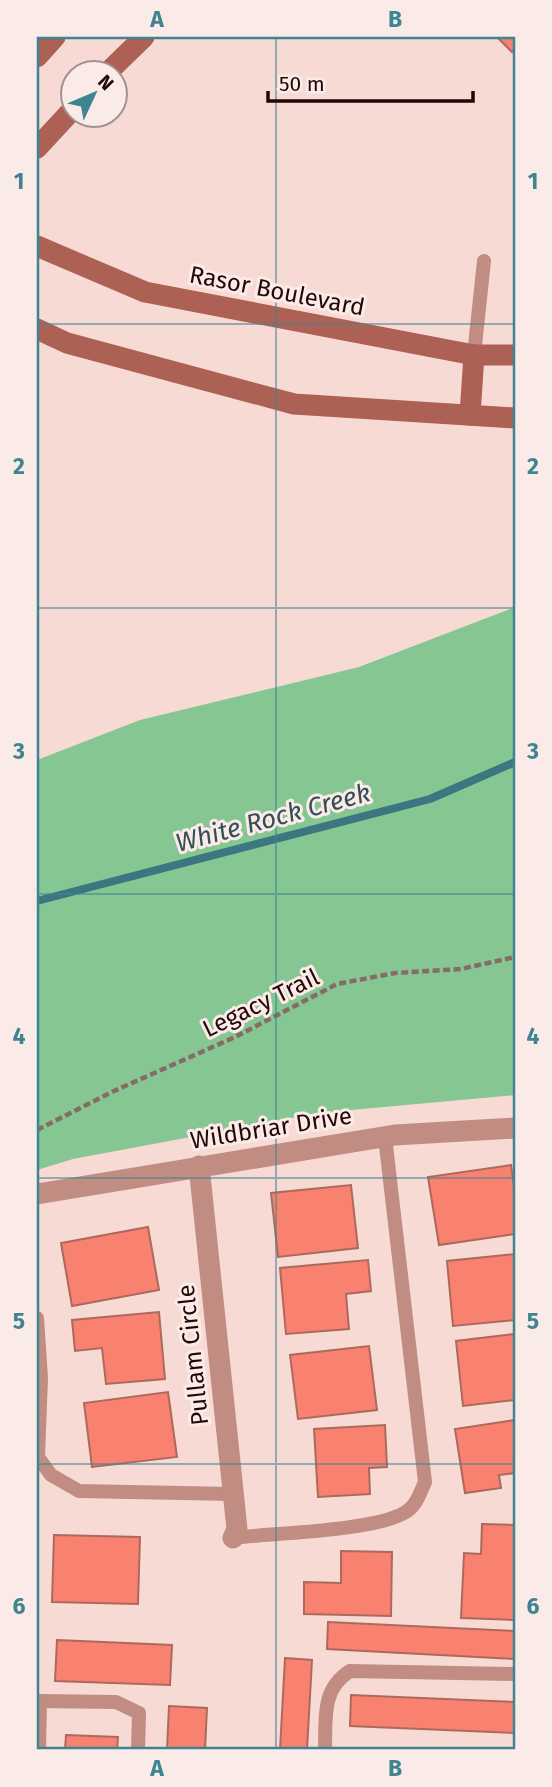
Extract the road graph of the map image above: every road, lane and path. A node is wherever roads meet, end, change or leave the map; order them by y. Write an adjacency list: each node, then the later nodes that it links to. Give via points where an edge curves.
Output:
1 (55, 37): 3 (main road)
2 (144, 37): 4 (main road)
3 (37, 57)
4 (120, 60)
5 (60, 123): 6 (main road)
6 (37, 148)
7 (37, 246): 10 (main road, Rasor Boulevard, via 145,292)
8 (484, 261): 10 (lane)
9 (37, 330): 12 (main road, via 67,343 294,404)
10 (474, 355): 11 (main road, Rasor Boulevard); 12 (main road)
11 (515, 355)
12 (470, 415): 13 (main road)
13 (515, 418)
14 (515, 957): 16 (path, Legacy Trail, via 461,969 395,973 337,984)
15 (515, 1128): 17 (street, Wildbriar Drive)
16 (37, 1130)
17 (385, 1136): 18 (street, Wildbriar Drive); 22 (lane, via 425,1482 405,1513 363,1524)
18 (200, 1166): 19 (street, Wildbriar Drive); 21 (street, Pullam Circle)
19 (37, 1194)
20 (37, 1318): 21 (lane, via 41,1378 38,1457 51,1475 79,1491)
21 (233, 1494): 22 (street, Pullam Circle, via 237,1529)
22 (233, 1538)
23 (515, 1674): 27 (lane, via 350,1671 327,1698)
24 (38, 1701): 25 (lane); 26 (lane, via 116,1702 139,1713)
25 (39, 1750)
26 (138, 1750)
27 (325, 1750)

